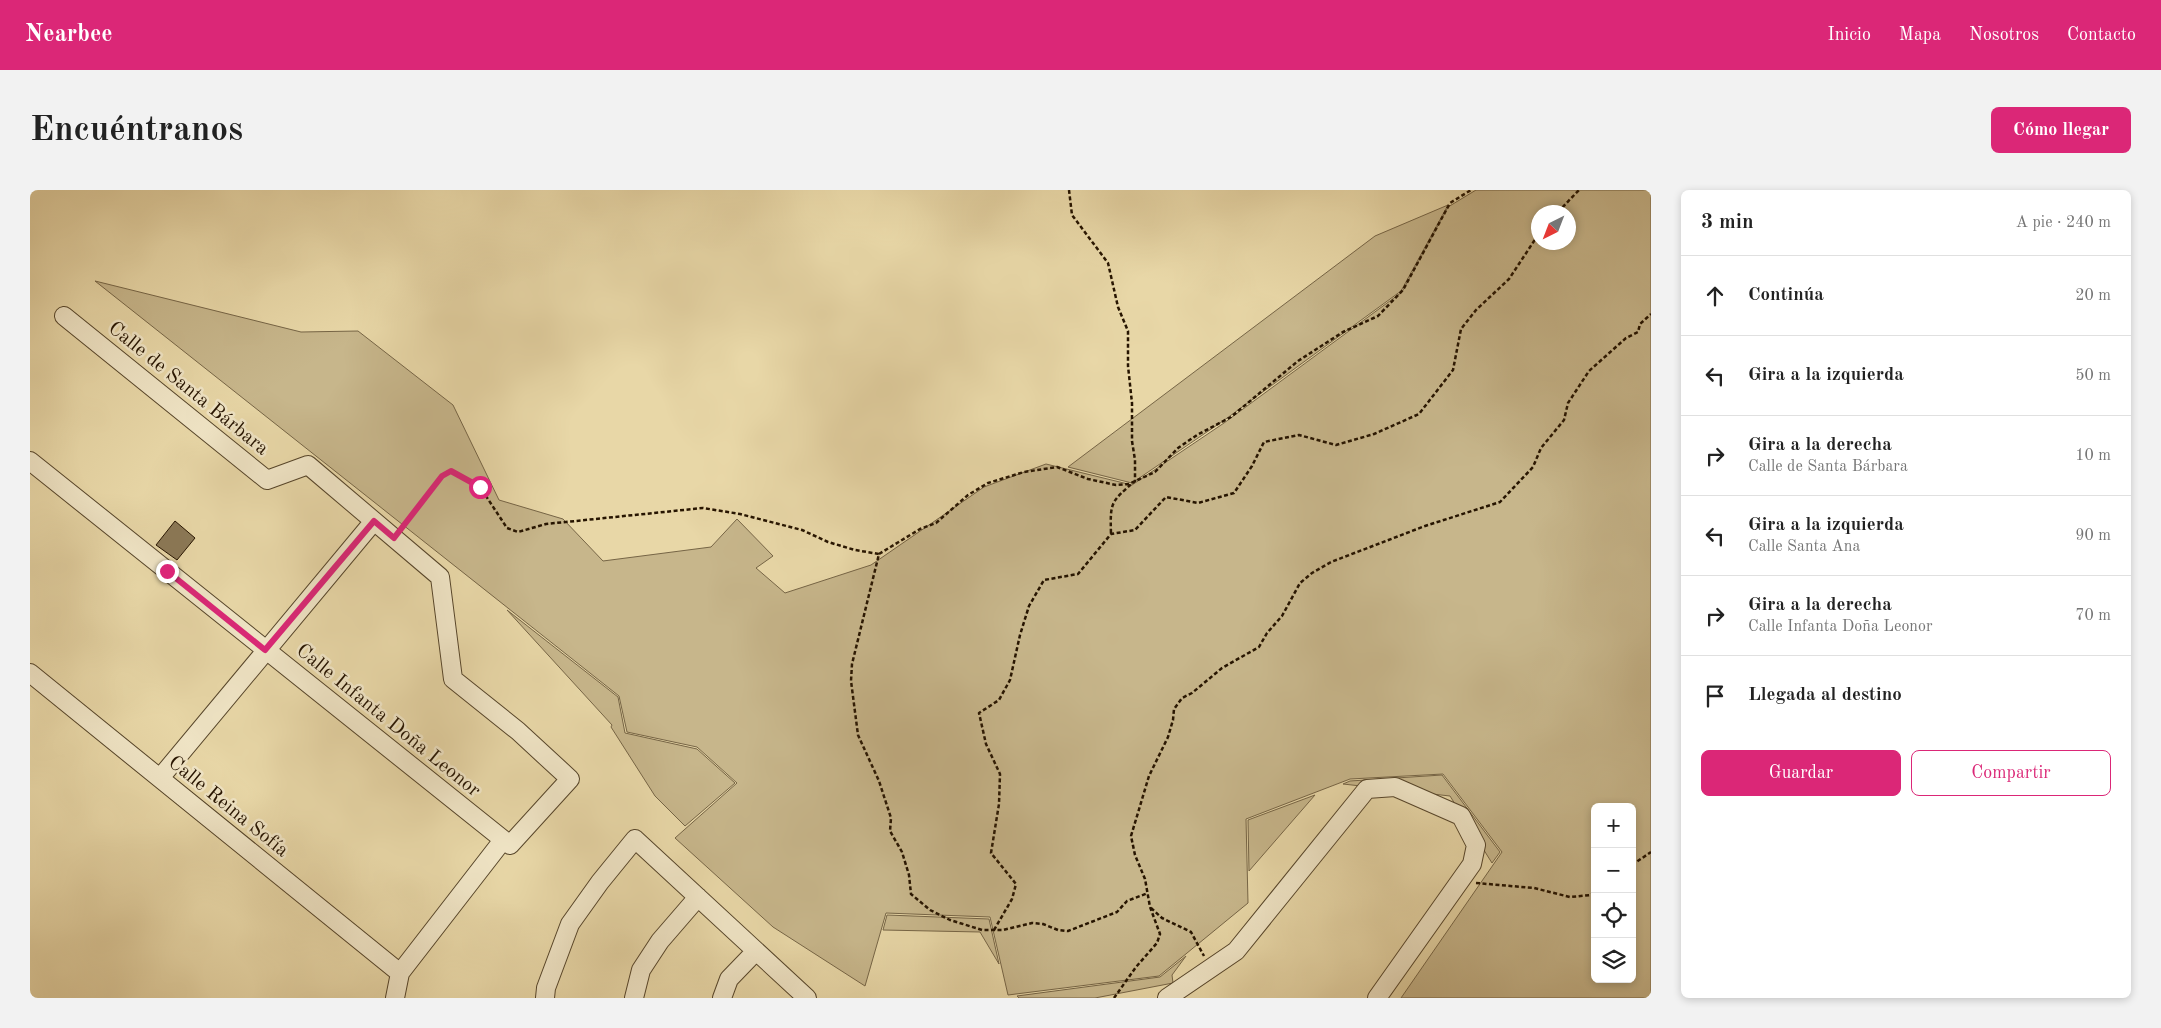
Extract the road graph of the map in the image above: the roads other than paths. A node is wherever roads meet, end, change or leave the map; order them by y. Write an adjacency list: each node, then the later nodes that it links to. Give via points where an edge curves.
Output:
1 (64, 316): 3 (street, Calle de Santa Bárbara, via 267,480 308,465)
2 (30, 461): 4 (street, Calle Infanta Doña Leonor)
3 (374, 521): 4 (street); 7 (street, Calle de Santa Bárbara, via 440,577 453,679 518,731 570,779)
4 (265, 650): 6 (street); 7 (street, Calle Infanta Doña Leonor)
5 (30, 673): 6 (street, Calle Reina Sofía)
6 (160, 778): 10 (street, Calle Reina Sofía)
7 (507, 843): 10 (street)
8 (698, 897): 9 (street); 12 (street, via 635,839 570,924); 13 (street, via 660,941 641,970)
9 (756, 951): 14 (street, via 728,979); 15 (street)
10 (400, 973): 11 (street)
11 (395, 998)
12 (545, 998)
13 (634, 998)
14 (722, 998)
15 (807, 998)
16 (1167, 998): 17 (street, via 1236,951 1368,790 1395,787 1461,816 1476,845 1472,864)
17 (1376, 998)

